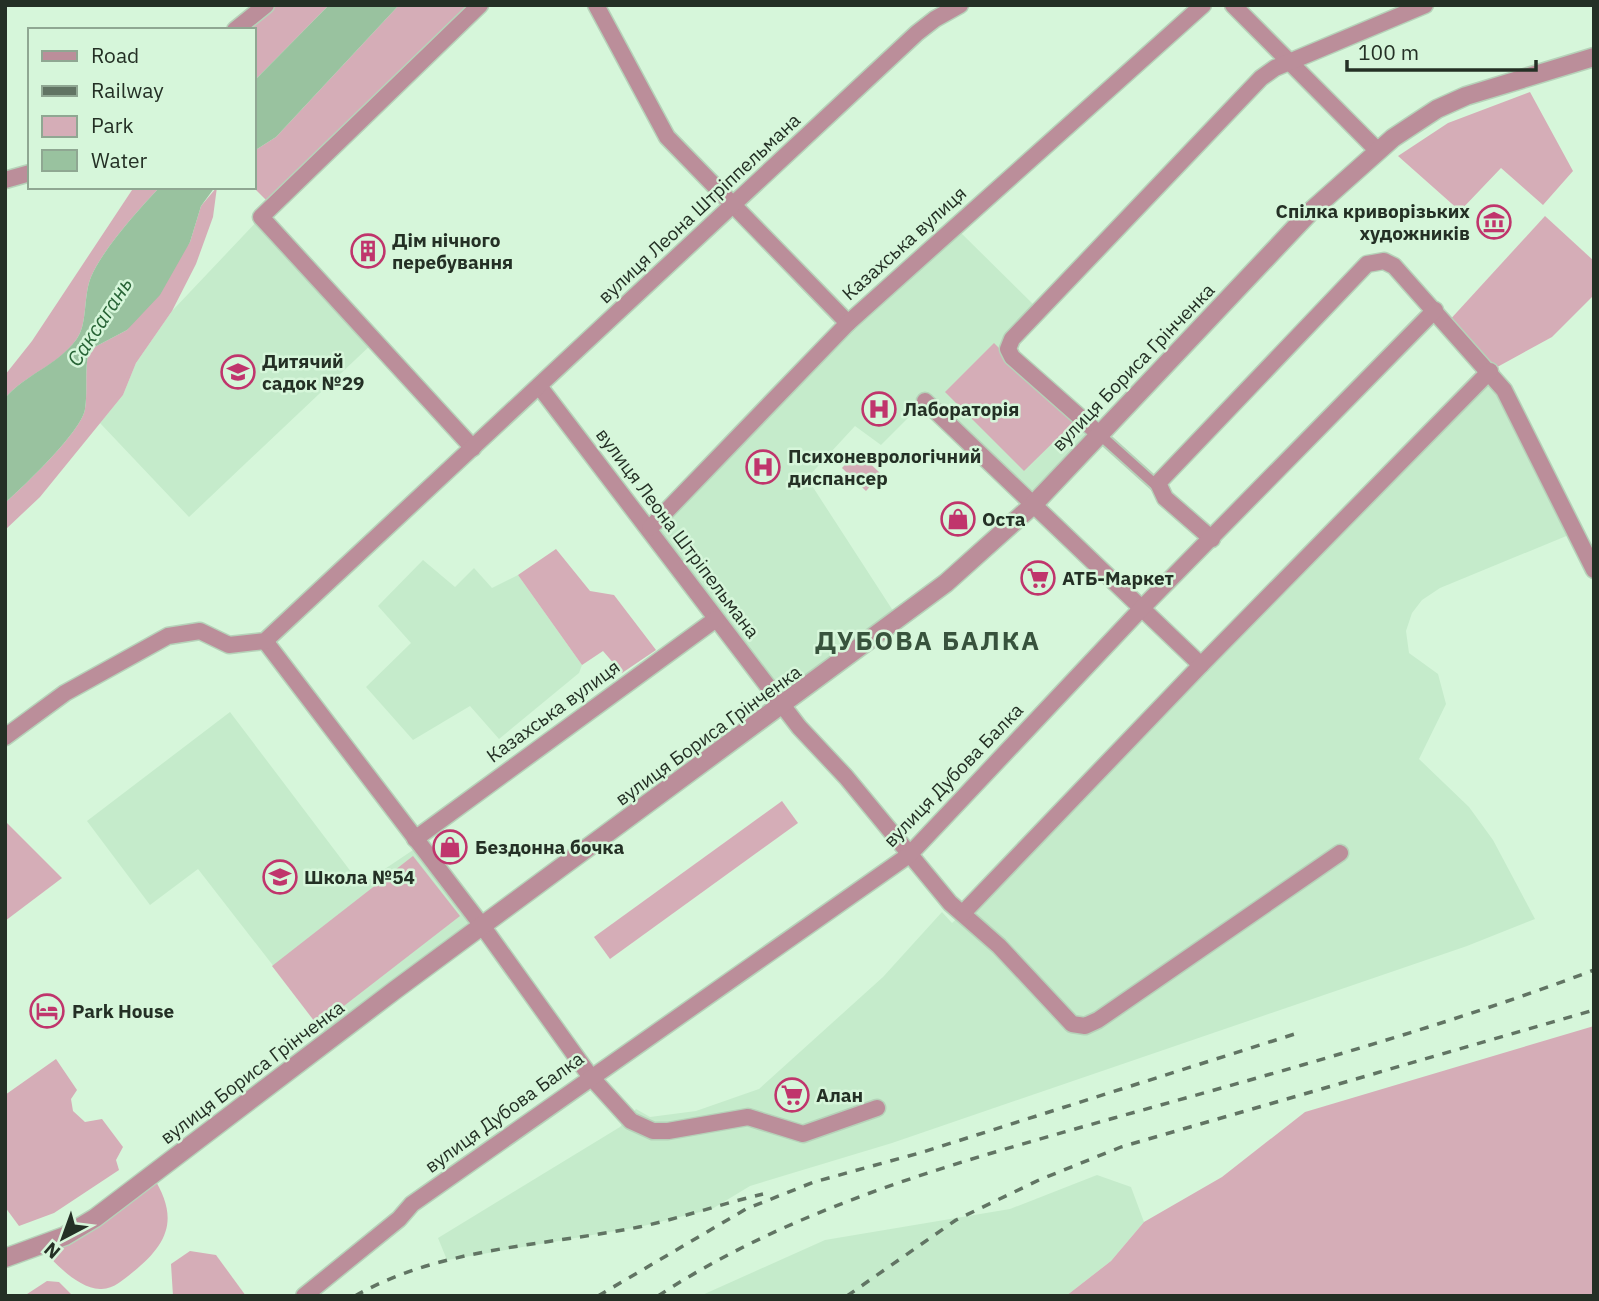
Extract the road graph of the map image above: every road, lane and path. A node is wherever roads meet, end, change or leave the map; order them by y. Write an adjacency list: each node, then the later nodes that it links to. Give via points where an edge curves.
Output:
1 (266, 5): 8 (street)
2 (480, 5): 21 (street, via 261,217)
3 (596, 5): 14 (street, via 667,137)
4 (960, 5): 14 (street, вулиця Леона Штріппельмана, via 917,33)
5 (1203, 5): 16 (street, Казахська вулиця)
6 (1233, 5): 10 (street)
7 (1425, 5): 10 (street)
8 (238, 28)
9 (1594, 57): 11 (street, вулиця Бориса Грінченка, via 1466,96)
10 (1291, 63): 11 (street); 20 (street, via 1261,78 1008,344 1019,364)
11 (1377, 150): 20 (street, вулиця Бориса Грінченка, via 1311,211)
12 (28, 174): 13 (street)
13 (5, 180)
14 (732, 206): 16 (street); 18 (street, вулиця Леона Штріппельмана)
15 (1434, 310): 17 (street); 22 (street, via 1394,266 1384,261 1370,263 1161,478); 25 (street, вулиця Дубова Балка)
16 (848, 323): 24 (street, Казахська вулиця)
17 (1490, 371): 26 (street, via 1504,390); 30 (street)
18 (539, 386): 21 (street, вулиця Леона Штріппельмана); 24 (street, вулиця Леона Штріпельмана)
19 (925, 401): 23 (street)
20 (1098, 433): 22 (street); 23 (street, вулиця Бориса Грінченка)
21 (472, 448): 29 (street, вулиця Леона Штріппельмана)
22 (1158, 487): 25 (street)
23 (1033, 505): 27 (street); 31 (street, вулиця Бориса Грінченка, via 932,595)
24 (650, 528): 28 (street, вулиця Леона Штріпельмана)
25 (1212, 539): 27 (street, вулиця Дубова Балка)
26 (1594, 570)
27 (1141, 609): 30 (street); 35 (street, вулиця Дубова Балка)
28 (716, 619): 31 (street, вулиця Леона Штріпельмана); 33 (street, Казахська вулиця)
29 (265, 641): 32 (street, via 229,645 200,631 168,636 65,693); 33 (street)
30 (1201, 665): 36 (street)
31 (782, 707): 35 (street, вулиця Леона Штріпельмана); 37 (street, вулиця Бориса Грінченка)
32 (5, 737)
33 (415, 839): 37 (street)
34 (1340, 853): 36 (street, вулиця Леона Штріпельмана, via 1085,1026 1072,1024 1055,1009 999,946)
35 (909, 855): 36 (street, вулиця Леона Штріпельмана); 38 (street, вулиця Дубова Балка)
36 (962, 913)
37 (483, 927): 38 (street); 40 (street, вулиця Бориса Грінченка, via 95,1218 65,1236)
38 (590, 1076): 39 (street, via 631,1121 653,1131 738,1116 803,1134); 41 (street, вулиця Дубова Балка, via 412,1204)
39 (877, 1108)
40 (5, 1258)
41 (304, 1296)

